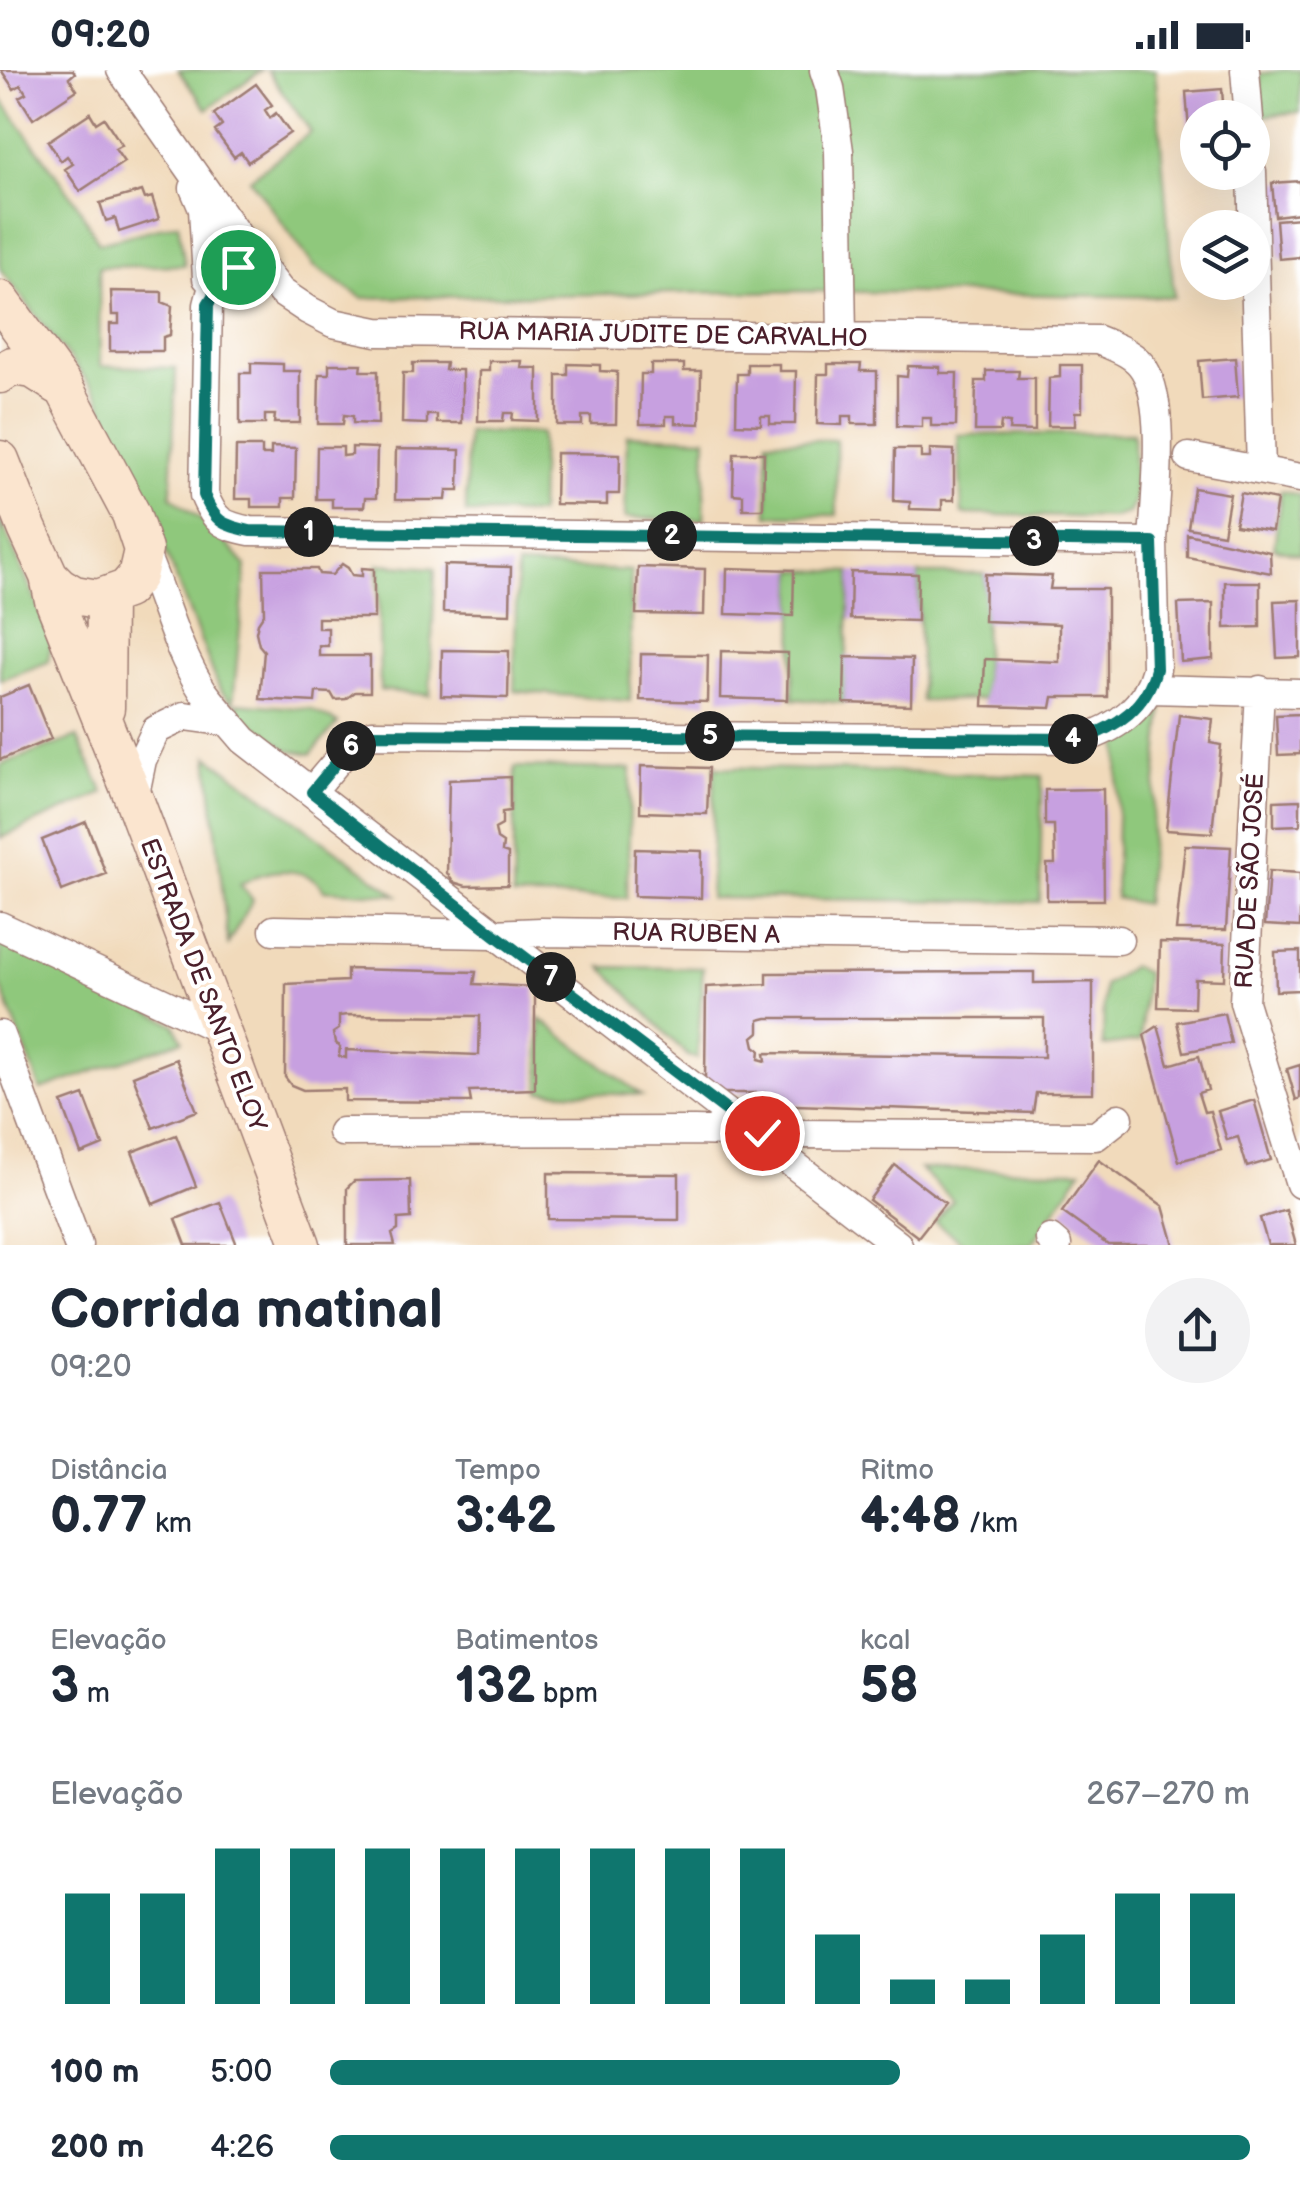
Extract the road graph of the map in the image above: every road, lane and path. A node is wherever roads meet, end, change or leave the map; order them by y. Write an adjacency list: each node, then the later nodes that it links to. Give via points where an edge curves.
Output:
1 (121, 70): 5 (street, RUA MARIA JUDITE DE CARVALHO)
2 (824, 70): 11 (street, via 838,151)
3 (1246, 70): 4 (street)
4 (1248, 100)
5 (181, 156): 7 (street, RUA MARIA JUDITE DE CARVALHO); 10 (street, via 202,209)
6 (1252, 190): 15 (street)
7 (234, 231): 8 (street, RUA MARIA JUDITE DE CARVALHO); 10 (street)
8 (263, 268): 10 (street, via 228,272); 11 (street, RUA MARIA JUDITE DE CARVALHO, via 281,292 308,310 377,332)
9 (0, 300): 13 (main road)
10 (208, 304): 18 (street, via 204,495 212,515 226,526)
11 (842, 337): 18 (street, RUA MARIA JUDITE DE CARVALHO, via 1098,340 1125,352 1143,367 1155,395)
12 (0, 374): 13 (main road, via 12,366 33,369)
13 (64, 388): 19 (main road)
14 (1188, 456): 15 (street)
15 (1260, 468): 17 (street)
16 (3, 472): 20 (main road, ESTRADA DE SANTO ELOY)
17 (1300, 478)
18 (1152, 542): 23 (street, RUA MARIA JUDITE DE CARVALHO, via 1156,669)
19 (143, 550): 21 (main road, ESTRADA DE SANTO ELOY, via 137,576); 22 (street)
20 (49, 576): 21 (main road, via 80,597); 27 (main road, ESTRADA DE SANTO ELOY)
21 (113, 594): 22 (street); 27 (main road, ESTRADA DE SANTO ELOY)
22 (174, 634): 26 (street, via 202,690)
23 (1150, 689): 24 (street); 28 (street, via 1108,730 1082,739 372,734 352,744)
24 (1260, 690): 25 (street); 39 (street, RUA DE SÃO JOSÉ, via 1244,1002)
25 (1300, 693)
26 (229, 722): 28 (street); 29 (street, via 185,716 156,730)
27 (104, 725): 29 (main road, ESTRADA DE SANTO ELOY)
28 (312, 792): 32 (street)
29 (134, 799): 34 (main road, ESTRADA DE SANTO ELOY)
30 (0, 926): 34 (street)
31 (274, 930): 32 (street, RUA RUBEN A)
32 (494, 934): 33 (street, RUA RUBEN A); 38 (street)
33 (1119, 940)
34 (221, 1030): 41 (main road, ESTRADA DE SANTO ELOY)
35 (0, 1035): 40 (street)
36 (1118, 1118): 38 (street, via 1096,1136)
37 (342, 1132): 38 (street)
38 (756, 1133): 42 (street)
39 (1300, 1184)
40 (78, 1245)
41 (301, 1245)
42 (898, 1245)

